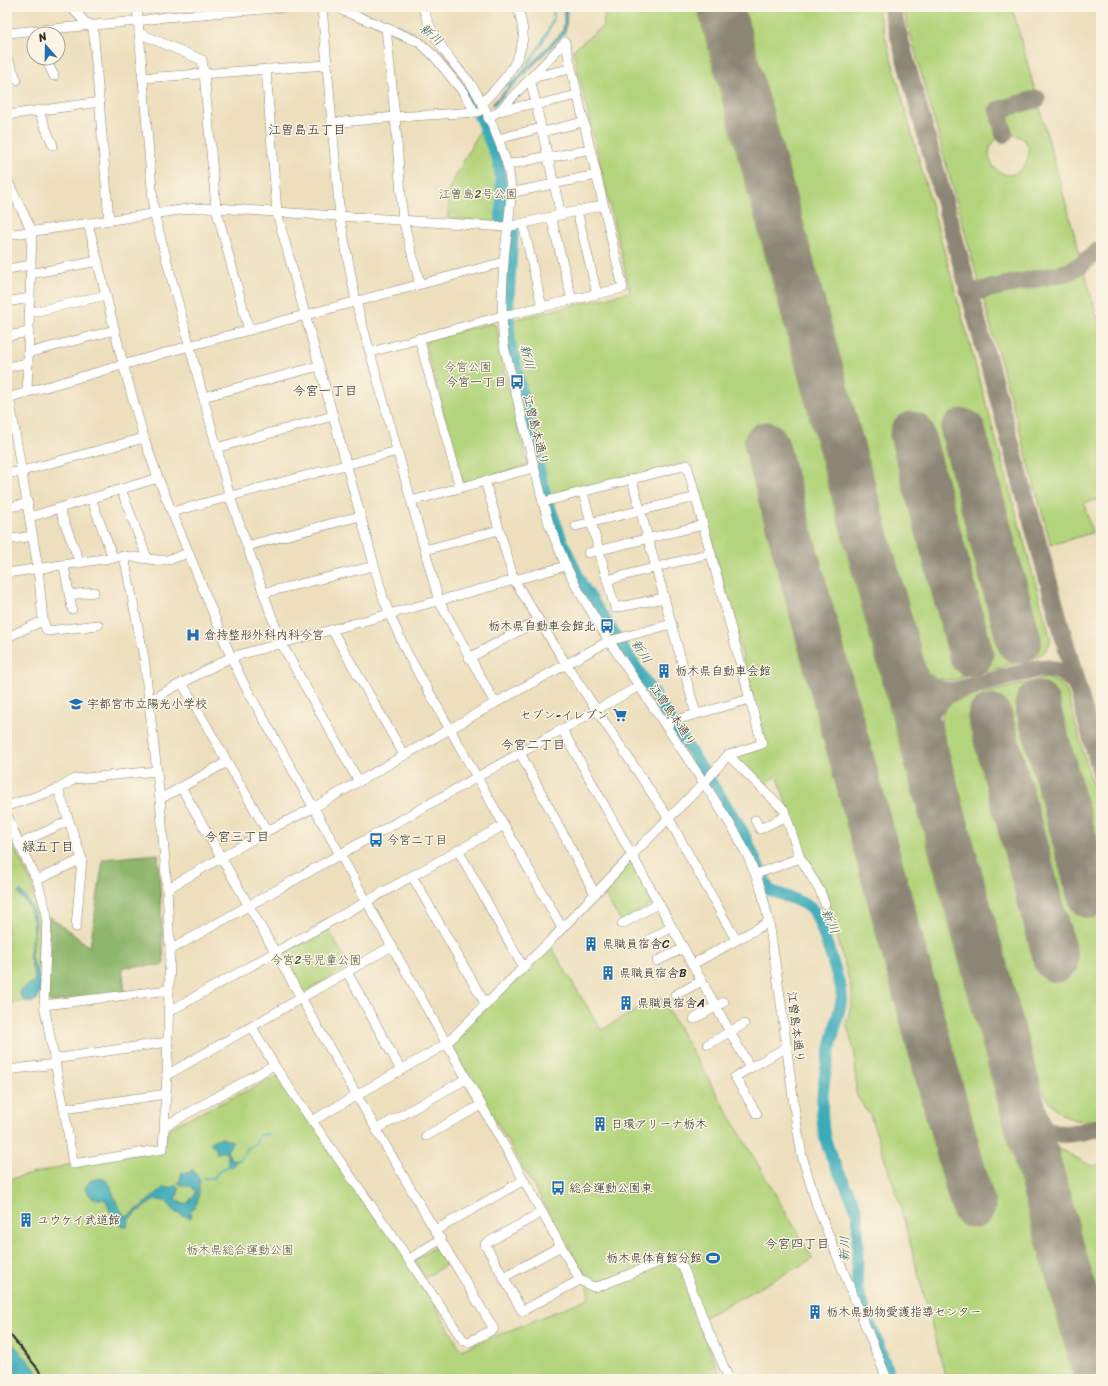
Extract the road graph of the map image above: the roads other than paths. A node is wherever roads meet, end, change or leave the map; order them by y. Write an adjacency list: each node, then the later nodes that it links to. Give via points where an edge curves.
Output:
1 (71, 7): 9 (street, via 85,22)
2 (137, 7): 8 (street)
3 (287, 7): 8 (street)
4 (322, 7): 16 (street)
5 (337, 7): 10 (street)
6 (423, 7): 29 (street, 江曽島本通り, via 432,32 470,82)
7 (518, 7): 29 (street, via 523,37 517,58)
8 (138, 21): 9 (street); 13 (street)
9 (93, 26): 11 (street); 26 (street)
10 (386, 28): 31 (street, via 419,42 434,56 463,92); 33 (street)
11 (66, 30)
12 (7, 33): 14 (street)
13 (139, 33): 20 (street, via 202,60); 22 (street)
14 (26, 34)
15 (7, 58): 24 (street)
16 (327, 65): 18 (street); 35 (street)
17 (49, 66): 21 (street)
18 (266, 69): 20 (street); 50 (street)
19 (570, 69): 23 (street); 23 (street, via 565,42); 25 (street)
20 (204, 73): 22 (street); 47 (street)
21 (54, 76)
22 (142, 78): 49 (street)
23 (530, 78): 27 (street); 30 (street)
24 (17, 80)
25 (577, 95): 27 (street); 34 (street)
26 (100, 102): 28 (street); 54 (street)
27 (535, 104): 30 (street); 36 (street)
28 (38, 110): 32 (street); 38 (street)
29 (485, 111): 30 (street); 31 (street); 37 (street, 江曽島本通り)
30 (499, 111)
31 (473, 112): 33 (street)
32 (7, 115)
33 (395, 117): 35 (street); 55 (street)
34 (583, 122): 36 (street); 39 (street)
35 (332, 123): 52 (street)
36 (542, 130): 37 (street); 40 (street)
37 (498, 139): 41 (street, 江曽島本通り)
38 (53, 145)
39 (590, 149): 40 (street); 42 (street)
40 (548, 157): 41 (street); 44 (street)
41 (507, 166): 45 (street, 江曽島本通り)
42 (596, 175): 44 (street); 46 (street)
43 (7, 180): 59 (street)
44 (554, 184): 45 (street); 51 (street)
45 (510, 193): 58 (street, 江曽島本通り)
46 (603, 205): 48 (street); 66 (street, via 623,288)
47 (216, 208): 49 (street); 50 (street); 77 (street)
48 (577, 211): 51 (street); 66 (street)
49 (154, 213): 54 (street); 81 (street)
50 (277, 213): 52 (street); 74 (street)
51 (561, 215): 53 (street)
52 (340, 217): 55 (street); 71 (street)
53 (551, 217): 57 (street); 69 (street)
54 (109, 220): 56 (street)
55 (403, 220): 58 (street); 65 (street)
56 (88, 223): 59 (street); 61 (street)
57 (523, 224): 58 (street); 72 (street)
58 (508, 227): 62 (street, 江曽島本通り)
59 (32, 231): 60 (street); 64 (street)
60 (7, 234)
61 (98, 262): 64 (street); 67 (street)
62 (504, 262): 65 (street); 75 (street, 江曽島本通り)
63 (7, 269): 64 (street)
64 (31, 270): 68 (street)
65 (420, 284): 71 (street)
66 (597, 294): 69 (street)
67 (106, 295): 73 (street); 76 (street)
68 (30, 298): 70 (street); 73 (street)
69 (572, 300): 72 (street)
70 (7, 302)
71 (356, 302): 74 (street); 82 (street)
72 (542, 307): 75 (street)
73 (29, 313): 78 (street)
74 (306, 315): 77 (street); 86 (street)
75 (502, 316): 80 (street); 98 (street, 江曽島本通り, via 506,354)
76 (115, 330): 83 (street); 85 (street)
77 (249, 330): 81 (street)
78 (29, 332): 79 (street); 83 (street)
79 (7, 336)
80 (419, 338): 82 (street); 104 (street)
81 (189, 346): 85 (street); 90 (street)
82 (371, 352): 96 (street)
83 (28, 353): 84 (street)
84 (28, 363): 87 (street); 88 (street)
85 (123, 364): 88 (street); 92 (street)
86 (320, 366): 90 (street); 91 (street)
87 (7, 367)
88 (27, 392): 89 (street)
89 (8, 397): 93 (street)
90 (203, 397): 95 (street)
91 (333, 416): 95 (street); 97 (street)
92 (144, 438): 99 (street); 101 (street)
93 (17, 439): 94 (street); 99 (street)
94 (7, 440)
95 (216, 448): 108 (street)
96 (397, 452): 97 (street); 110 (street)
97 (346, 465): 108 (street); 117 (street)
98 (533, 468): 103 (street); 111 (street, 江曽島本通り)
99 (22, 471): 100 (street); 112 (street)
100 (7, 474)
101 (158, 478): 105 (street); 116 (street)
102 (632, 480): 106 (street); 107 (street, via 687,465); 115 (street)
103 (485, 481): 104 (street); 122 (street)
104 (460, 488): 110 (street)
105 (121, 489): 109 (street); 134 (street)
106 (583, 492): 111 (street); 119 (street)
107 (696, 496): 115 (street); 120 (street)
108 (230, 497): 116 (street); 126 (street)
109 (91, 498): 114 (street); 133 (street)
110 (411, 501): 127 (street)
111 (543, 502): 138 (street, 江曽島本通り)
112 (28, 504): 113 (street); 118 (street)
113 (7, 507)
114 (59, 508): 118 (street); 135 (street)
115 (641, 510): 119 (street); 124 (street)
116 (172, 512): 130 (street)
117 (360, 516): 126 (street); 137 (street)
118 (30, 517): 123 (street)
119 (591, 522): 121 (street); 128 (street)
120 (703, 525): 124 (street); 131 (street)
121 (576, 526)
122 (499, 530): 127 (street); 142 (street)
123 (33, 536): 125 (street); 140 (street)
124 (648, 538): 128 (street); 139 (street)
125 (7, 540)
126 (247, 546): 145 (street)
127 (425, 550): 148 (street)
128 (599, 550): 129 (street); 143 (street)
129 (588, 552)
130 (189, 553): 134 (street, via 168,560); 159 (street)
131 (711, 553): 139 (street); 164 (street)
132 (124, 556): 133 (street); 134 (street); 165 (street)
133 (113, 558): 135 (street)
134 (147, 558)
135 (80, 563): 136 (street)
136 (64, 566): 140 (street); 146 (street)
137 (374, 566): 145 (street); 150 (street)
138 (566, 566): 142 (street); 157 (street, 江曽島本通り)
139 (656, 567): 143 (street); 147 (street)
140 (38, 568): 141 (street); 152 (street)
141 (7, 573)
142 (514, 580): 148 (street); 151 (street)
143 (607, 580): 147 (street, via 614,608)
144 (94, 592): 146 (street)
145 (263, 593): 158 (street)
146 (69, 595): 149 (street)
147 (664, 598): 153 (street)
148 (438, 601): 150 (street); 160 (street)
149 (72, 609)
150 (389, 614): 155 (street); 170 (street, via 407,653)
151 (539, 620): 160 (street); 161 (street)
152 (43, 621): 154 (street, via 47,631); 156 (street)
153 (672, 624): 157 (street); 168 (street)
154 (98, 625)
155 (332, 630): 158 (street); 174 (street)
156 (7, 637)
157 (609, 641): 161 (street); 163 (street, 江曽島本通り)
158 (281, 643): 159 (street); 178 (street)
159 (231, 657): 162 (street); 184 (street)
160 (469, 658): 166 (street)
161 (566, 664): 166 (street); 167 (street)
162 (182, 683): 165 (street); 175 (street)
163 (639, 686): 167 (street); 169 (street, 江曽島本通り)
164 (750, 699): 168 (street); 173 (street, via 762,744)
165 (150, 700): 176 (street)
166 (494, 703): 170 (street)
167 (597, 709): 171 (street); 187 (street)
168 (696, 714): 169 (street, via 672,721)
169 (666, 726): 179 (street, 江曽島本通り)
170 (449, 729): 174 (street); 177 (street)
171 (562, 729): 172 (street); 195 (street)
172 (520, 753): 177 (street); 203 (street)
173 (728, 755): 179 (street); 186 (street, via 784,810)
174 (404, 756): 178 (street)
175 (227, 762): 180 (street); 191 (street)
176 (157, 771): 181 (street, via 75,779); 182 (street)
177 (476, 777): 190 (street); 194 (street)
178 (359, 782): 184 (street)
179 (704, 783): 187 (street); 199 (street, 江曽島本通り, via 737,835)
180 (181, 787): 182 (street); 196 (street)
181 (58, 789): 183 (street); 189 (street)
182 (160, 799): 202 (street)
183 (7, 806)
184 (313, 808): 191 (street); 194 (street)
185 (7, 815): 192 (street)
186 (786, 816): 188 (street, via 760,829); 197 (street)
187 (669, 819): 195 (street); 213 (street)
188 (755, 820)
189 (68, 821): 192 (street); 198 (street)
190 (504, 825): 193 (street); 212 (street)
191 (267, 831): 196 (street)
192 (19, 844): 201 (street)
193 (458, 850): 200 (street); 221 (street)
194 (340, 854): 204 (street); 207 (street)
195 (632, 855): 203 (street); 205 (street)
196 (221, 858): 202 (street); 207 (street)
197 (800, 858): 199 (street); 206 (street)
198 (82, 859): 201 (street); 210 (street)
199 (756, 874): 208 (street, 江曽島本通り)
200 (412, 876): 204 (street); 229 (street)
201 (37, 880): 228 (street, via 46,915)
202 (167, 889): 217 (street)
203 (595, 894): 212 (street)
204 (366, 902): 215 (street); 218 (street)
205 (659, 903): 209 (street); 211 (street)
206 (825, 904)
207 (250, 906): 217 (street); 218 (street)
208 (769, 922): 213 (street); 238 (street, 江曽島本通り)
209 (622, 924)
210 (76, 927)
211 (672, 927): 214 (street); 216 (street)
212 (562, 928): 221 (street)
213 (736, 940): 220 (street)
214 (647, 941)
215 (392, 946): 222 (street); 236 (street)
216 (684, 948): 219 (street); 220 (street)
217 (170, 950): 224 (street)
218 (275, 952): 226 (street); 230 (street)
219 (657, 961)
220 (693, 964): 223 (street)
221 (523, 967): 229 (street)
222 (347, 972): 226 (street); 243 (street)
223 (702, 980): 225 (street); 227 (street)
224 (169, 990): 228 (street); 230 (street)
225 (675, 995)
226 (301, 998): 233 (street); 247 (street)
227 (720, 1004): 231 (street); 234 (street)
228 (44, 1005): 239 (street)
229 (486, 1005): 236 (street)
230 (168, 1012): 235 (street)
231 (694, 1019)
232 (744, 1024): 234 (street)
233 (252, 1027): 240 (street); 244 (street)
234 (730, 1032): 237 (street); 241 (street)
235 (168, 1042): 239 (street); 244 (street)
236 (446, 1044): 243 (street); 245 (street)
237 (708, 1044)
238 (786, 1047): 241 (street); 264 (street, 江曽島本通り, via 802,1156 809,1182)
239 (54, 1061): 242 (street); 249 (street)
240 (274, 1065): 251 (street); 252 (street)
241 (750, 1068): 250 (street, via 735,1077)
242 (7, 1070)
243 (401, 1070): 247 (street)
244 (167, 1075): 246 (street)
245 (466, 1079): 248 (street); 253 (street)
246 (166, 1094): 249 (street); 252 (street)
247 (356, 1095): 251 (street); 253 (street)
248 (481, 1105): 254 (street); 255 (street)
249 (64, 1109): 252 (street, via 73,1164 163,1149)
250 (757, 1114)
251 (312, 1121): 260 (street)
252 (165, 1126)
253 (377, 1129): 257 (street)
254 (426, 1136)
255 (524, 1180): 256 (street); 257 (street)
256 (542, 1212): 259 (street); 261 (street, via 485,1244)
257 (436, 1230): 258 (street)
258 (441, 1239): 260 (street); 260 (street, via 494,1329 469,1342 463,1340)
259 (561, 1246): 261 (street); 262 (street)
260 (409, 1259)
261 (504, 1277): 262 (street, via 522,1311)
262 (580, 1280): 263 (street, via 593,1287 600,1286 664,1260 677,1260 683,1267)
263 (729, 1379)
264 (887, 1379)

